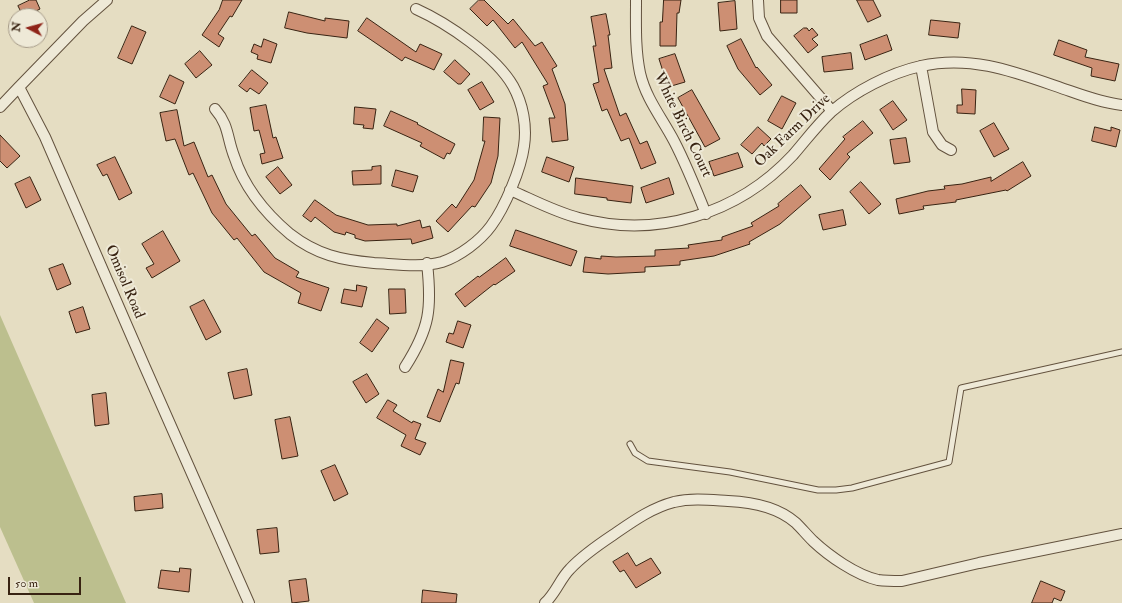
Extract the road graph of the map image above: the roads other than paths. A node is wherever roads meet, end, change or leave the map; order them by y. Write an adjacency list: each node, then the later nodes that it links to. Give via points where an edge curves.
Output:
1 (107, 0): 6 (street)
2 (636, 0): 13 (street, White Birch Court, via 637,55 644,86 685,163)
3 (758, 0): 10 (street, via 759,18 767,36)
4 (416, 9): 12 (street, via 447,26 492,60 513,86 523,112 525,134 521,162)
5 (921, 66): 7 (street, Oak Farm Drive, via 942,62 981,63 1097,100); 10 (street, Oak Farm Drive, via 875,83); 11 (street, via 932,132 942,145)
6 (19, 87): 8 (street); 19 (street, Omisol Road, via 45,137)
7 (1122, 105)
8 (0, 107)
9 (215, 109): 14 (street, via 227,127 233,155 248,188 272,218 289,233 326,255 349,261)
10 (832, 111): 13 (street, Oak Farm Drive, via 775,172 739,198)
11 (951, 150)
12 (510, 190): 13 (street, Oak Farm Drive, via 578,218 599,223 657,224); 14 (street, via 486,233 458,254 442,262)
13 (706, 214)
14 (427, 263): 16 (street, via 430,287 428,320)
15 (1122, 352): 17 (lane, via 961,388 949,462 848,489 814,490 730,472 648,461 635,453)
16 (405, 367)
17 (630, 444)
18 (1122, 534): 20 (street, via 902,581 889,581 868,576 836,559 784,514 733,501 690,500 643,514 596,547 571,567)
19 (249, 603)
20 (545, 603)

